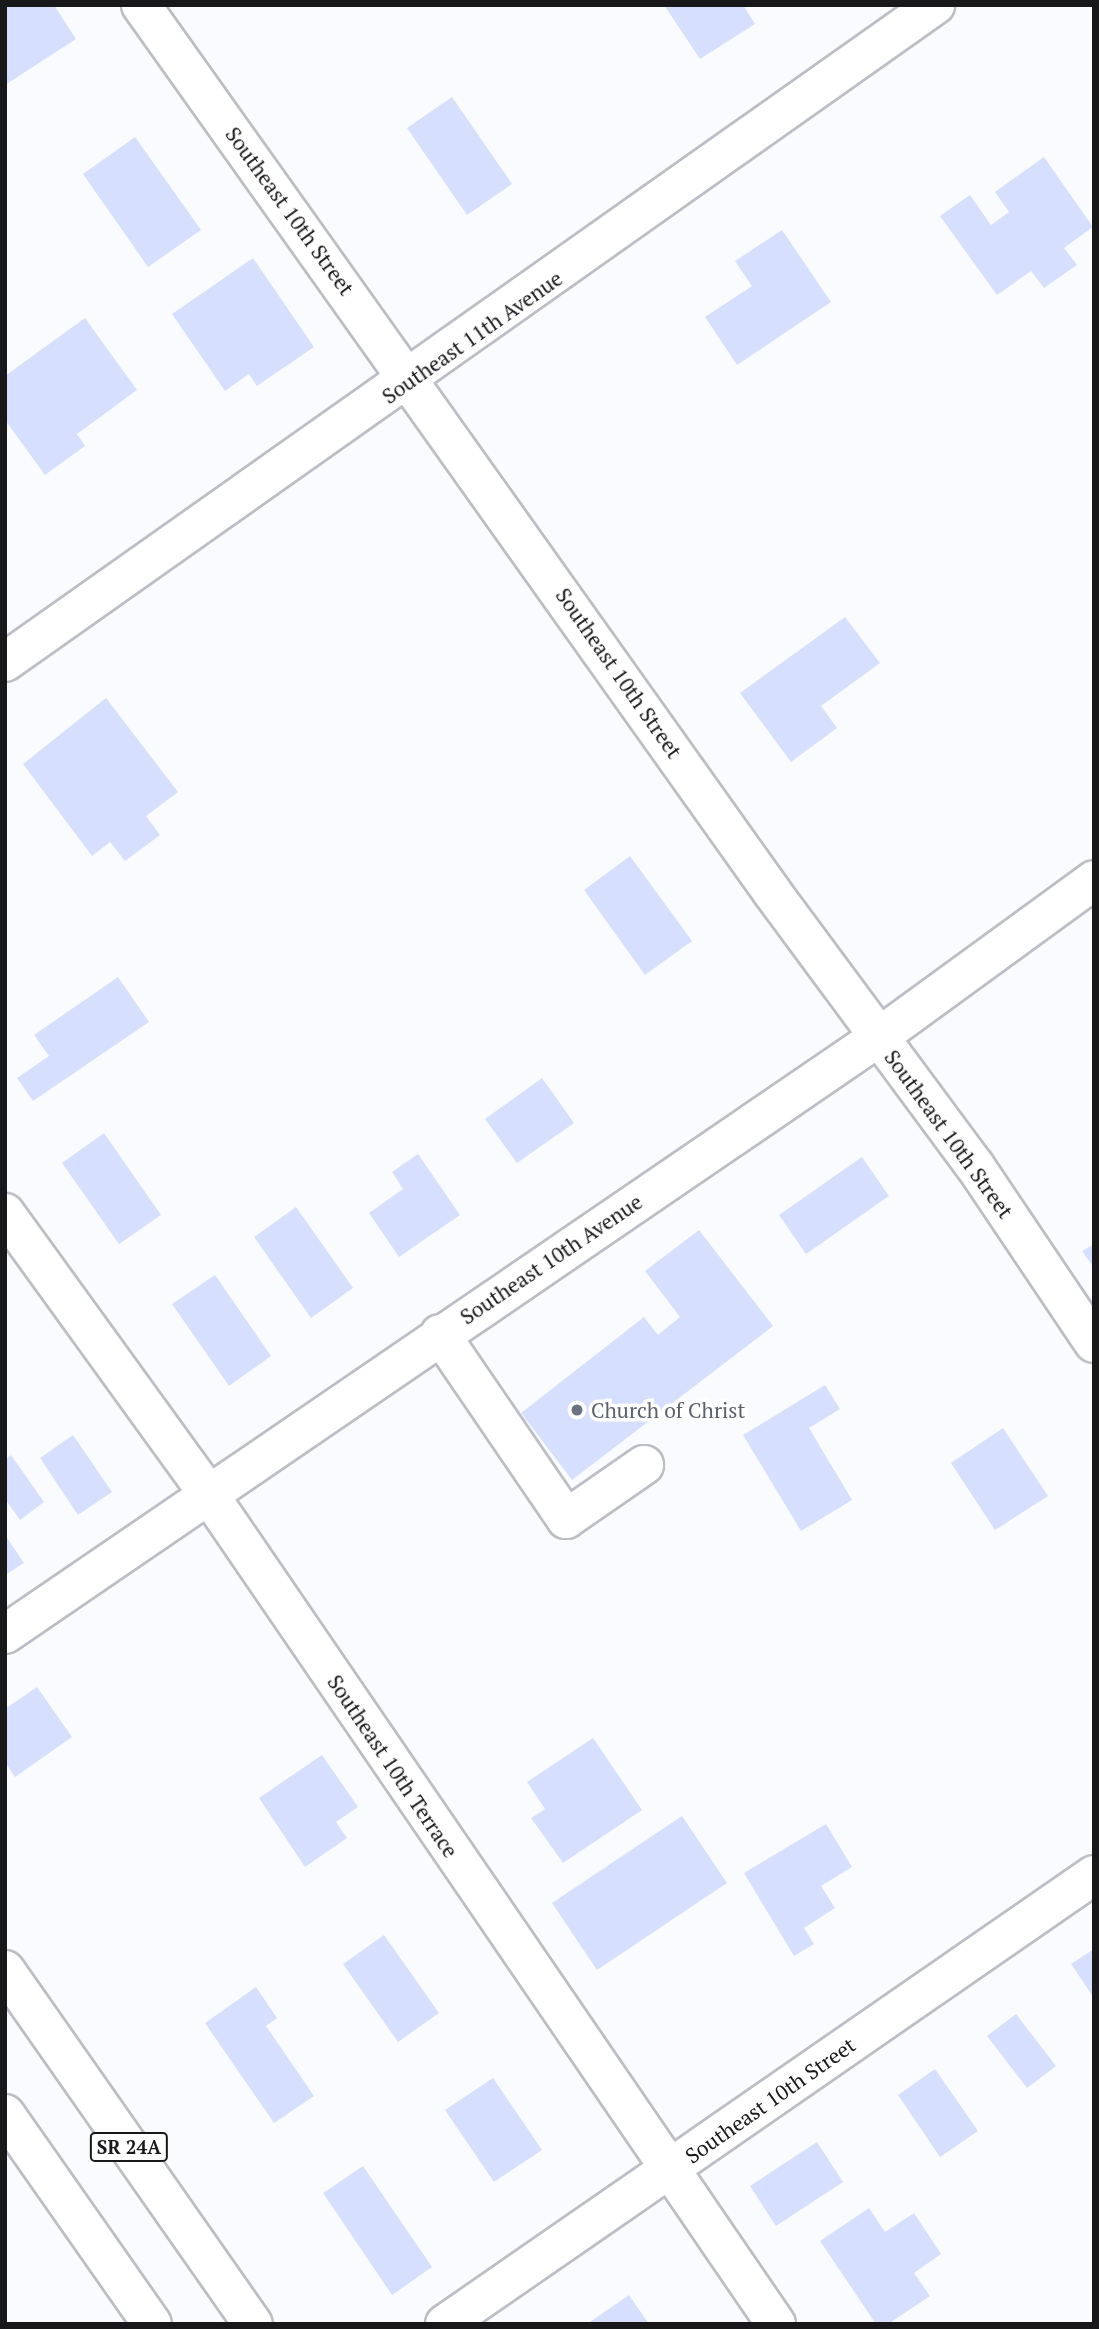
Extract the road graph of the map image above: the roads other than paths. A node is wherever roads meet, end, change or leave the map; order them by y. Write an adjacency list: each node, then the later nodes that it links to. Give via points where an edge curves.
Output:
1 (141, 5): 3 (main road, Southeast 10th Street)
2 (936, 5): 3 (main road, Southeast 11th Avenue)
3 (412, 380): 4 (main road, Southeast 11th Avenue); 6 (main road, Southeast 10th Street)
4 (5, 662)
5 (1094, 880): 6 (main road, Southeast 10th Avenue)
6 (879, 1037): 8 (main road, Southeast 10th Avenue); 9 (main road, Southeast 10th Street)
7 (5, 1213): 11 (main road, Southeast 10th Terrace)
8 (440, 1334): 10 (main road, via 566,1519); 11 (main road, Southeast 10th Avenue)
9 (1094, 1343)
10 (644, 1465)
11 (207, 1492): 12 (main road, Southeast 10th Avenue); 16 (main road, Southeast 10th Terrace)
12 (5, 1634)
13 (1094, 1875): 16 (main road, Southeast 10th Street)
14 (5, 1970): 18 (main road, SR 24A)
15 (5, 2114): 17 (main road)
16 (668, 2171): 19 (main road, Southeast 10th Street); 20 (main road, Southeast 10th Terrace)
17 (152, 2324)
18 (253, 2324)
19 (445, 2324)
20 (776, 2324)

